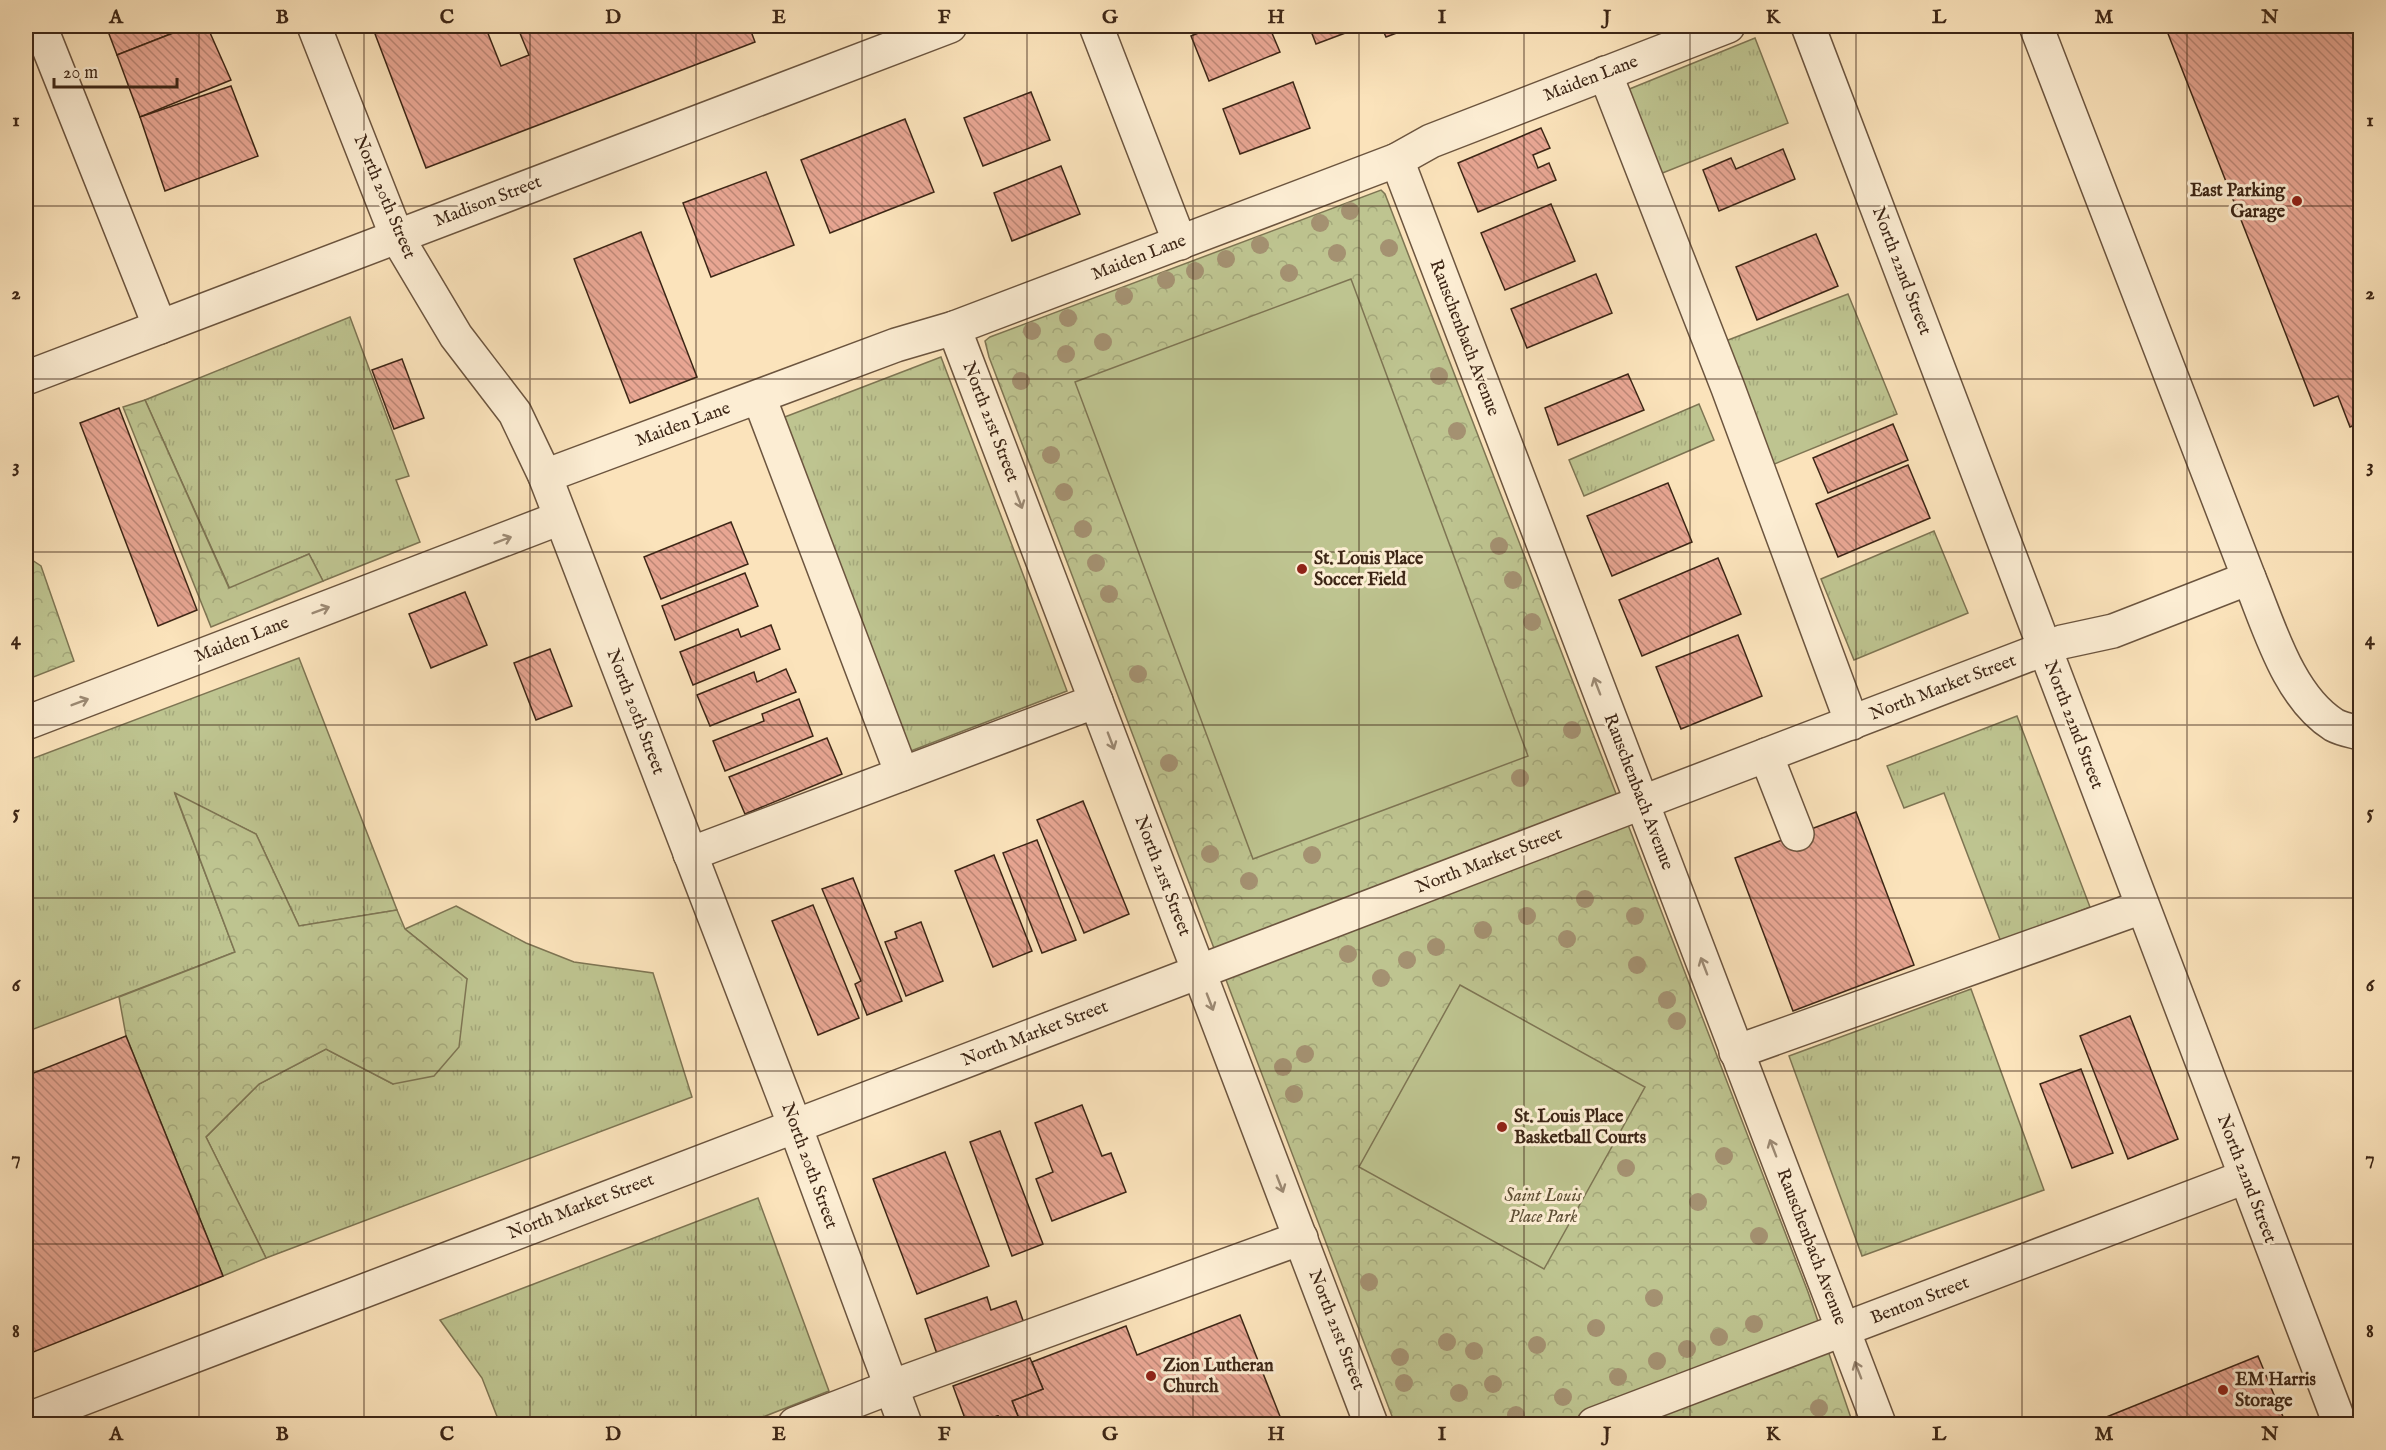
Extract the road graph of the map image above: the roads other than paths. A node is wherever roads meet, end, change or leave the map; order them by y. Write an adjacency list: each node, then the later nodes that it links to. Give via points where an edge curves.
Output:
1 (40, 26): 12 (street)
2 (314, 26): 10 (street, North 20th Street)
3 (950, 26): 10 (street, Madison Street)
4 (1096, 26): 11 (street)
5 (1728, 26): 8 (street, Maiden Lane)
6 (1808, 26): 19 (street, North 22nd Street)
7 (2036, 26): 18 (street)
8 (1605, 73): 9 (street, Maiden Lane, via 1431,141); 22 (street, via 1728,388)
9 (1397, 160): 11 (street, Maiden Lane); 26 (street, Rauschenbach Avenue, one-way to 9)
10 (397, 237): 12 (street, Madison Street); 16 (street, North 20th Street, via 456,336 515,413)
11 (1180, 243): 13 (street, Maiden Lane)
12 (160, 327): 14 (street, Madison Street)
13 (954, 328): 15 (street, Maiden Lane, via 896,345); 20 (street, North 21st Street, one-way to 20)
14 (26, 378)
15 (759, 397): 16 (street, Maiden Lane); 25 (street)
16 (545, 476): 17 (street, North 20th Street)
17 (560, 518): 21 (street, Maiden Lane, one-way to 17); 28 (street, North 20th Street)
18 (2249, 578): 19 (street, North Market Street, via 2114,631); 23 (street, via 2284,662 2306,700 2335,725)
19 (2044, 649): 22 (street, North Market Street); 29 (street, North 22nd Street)
20 (1096, 701): 25 (street); 30 (street, North 21st Street, one-way to 30)
21 (26, 723)
22 (1852, 723): 24 (street, North Market Street)
23 (2361, 733)
24 (1766, 755): 26 (street, North Market Street); 27 (street)
25 (902, 774): 28 (street)
26 (1641, 803): 30 (street, North Market Street); 31 (street, Rauschenbach Avenue, one-way to 26)
27 (1797, 834)
28 (690, 854): 32 (street, North 20th Street)
29 (2142, 907): 31 (street); 33 (street, North 22nd Street)
30 (1199, 972): 32 (street, North Market Street); 34 (street, North 21st Street, one-way to 34)
31 (1736, 1052): 35 (street, Rauschenbach Avenue, one-way to 31)
32 (795, 1126): 36 (street, North 20th Street); 37 (street, North Market Street)
33 (2245, 1177): 35 (street, Benton Street); 43 (street, North 22nd Street)
34 (1300, 1238): 36 (street); 40 (street, North 21st Street)
35 (1842, 1330): 41 (street, Benton Street); 42 (street, Rauschenbach Avenue, one-way to 35)
36 (891, 1387): 38 (street); 39 (street, North 20th Street)
37 (26, 1419)
38 (795, 1425)
39 (905, 1425)
40 (1371, 1425)
41 (1594, 1425)
42 (1878, 1425)
43 (2340, 1425)

